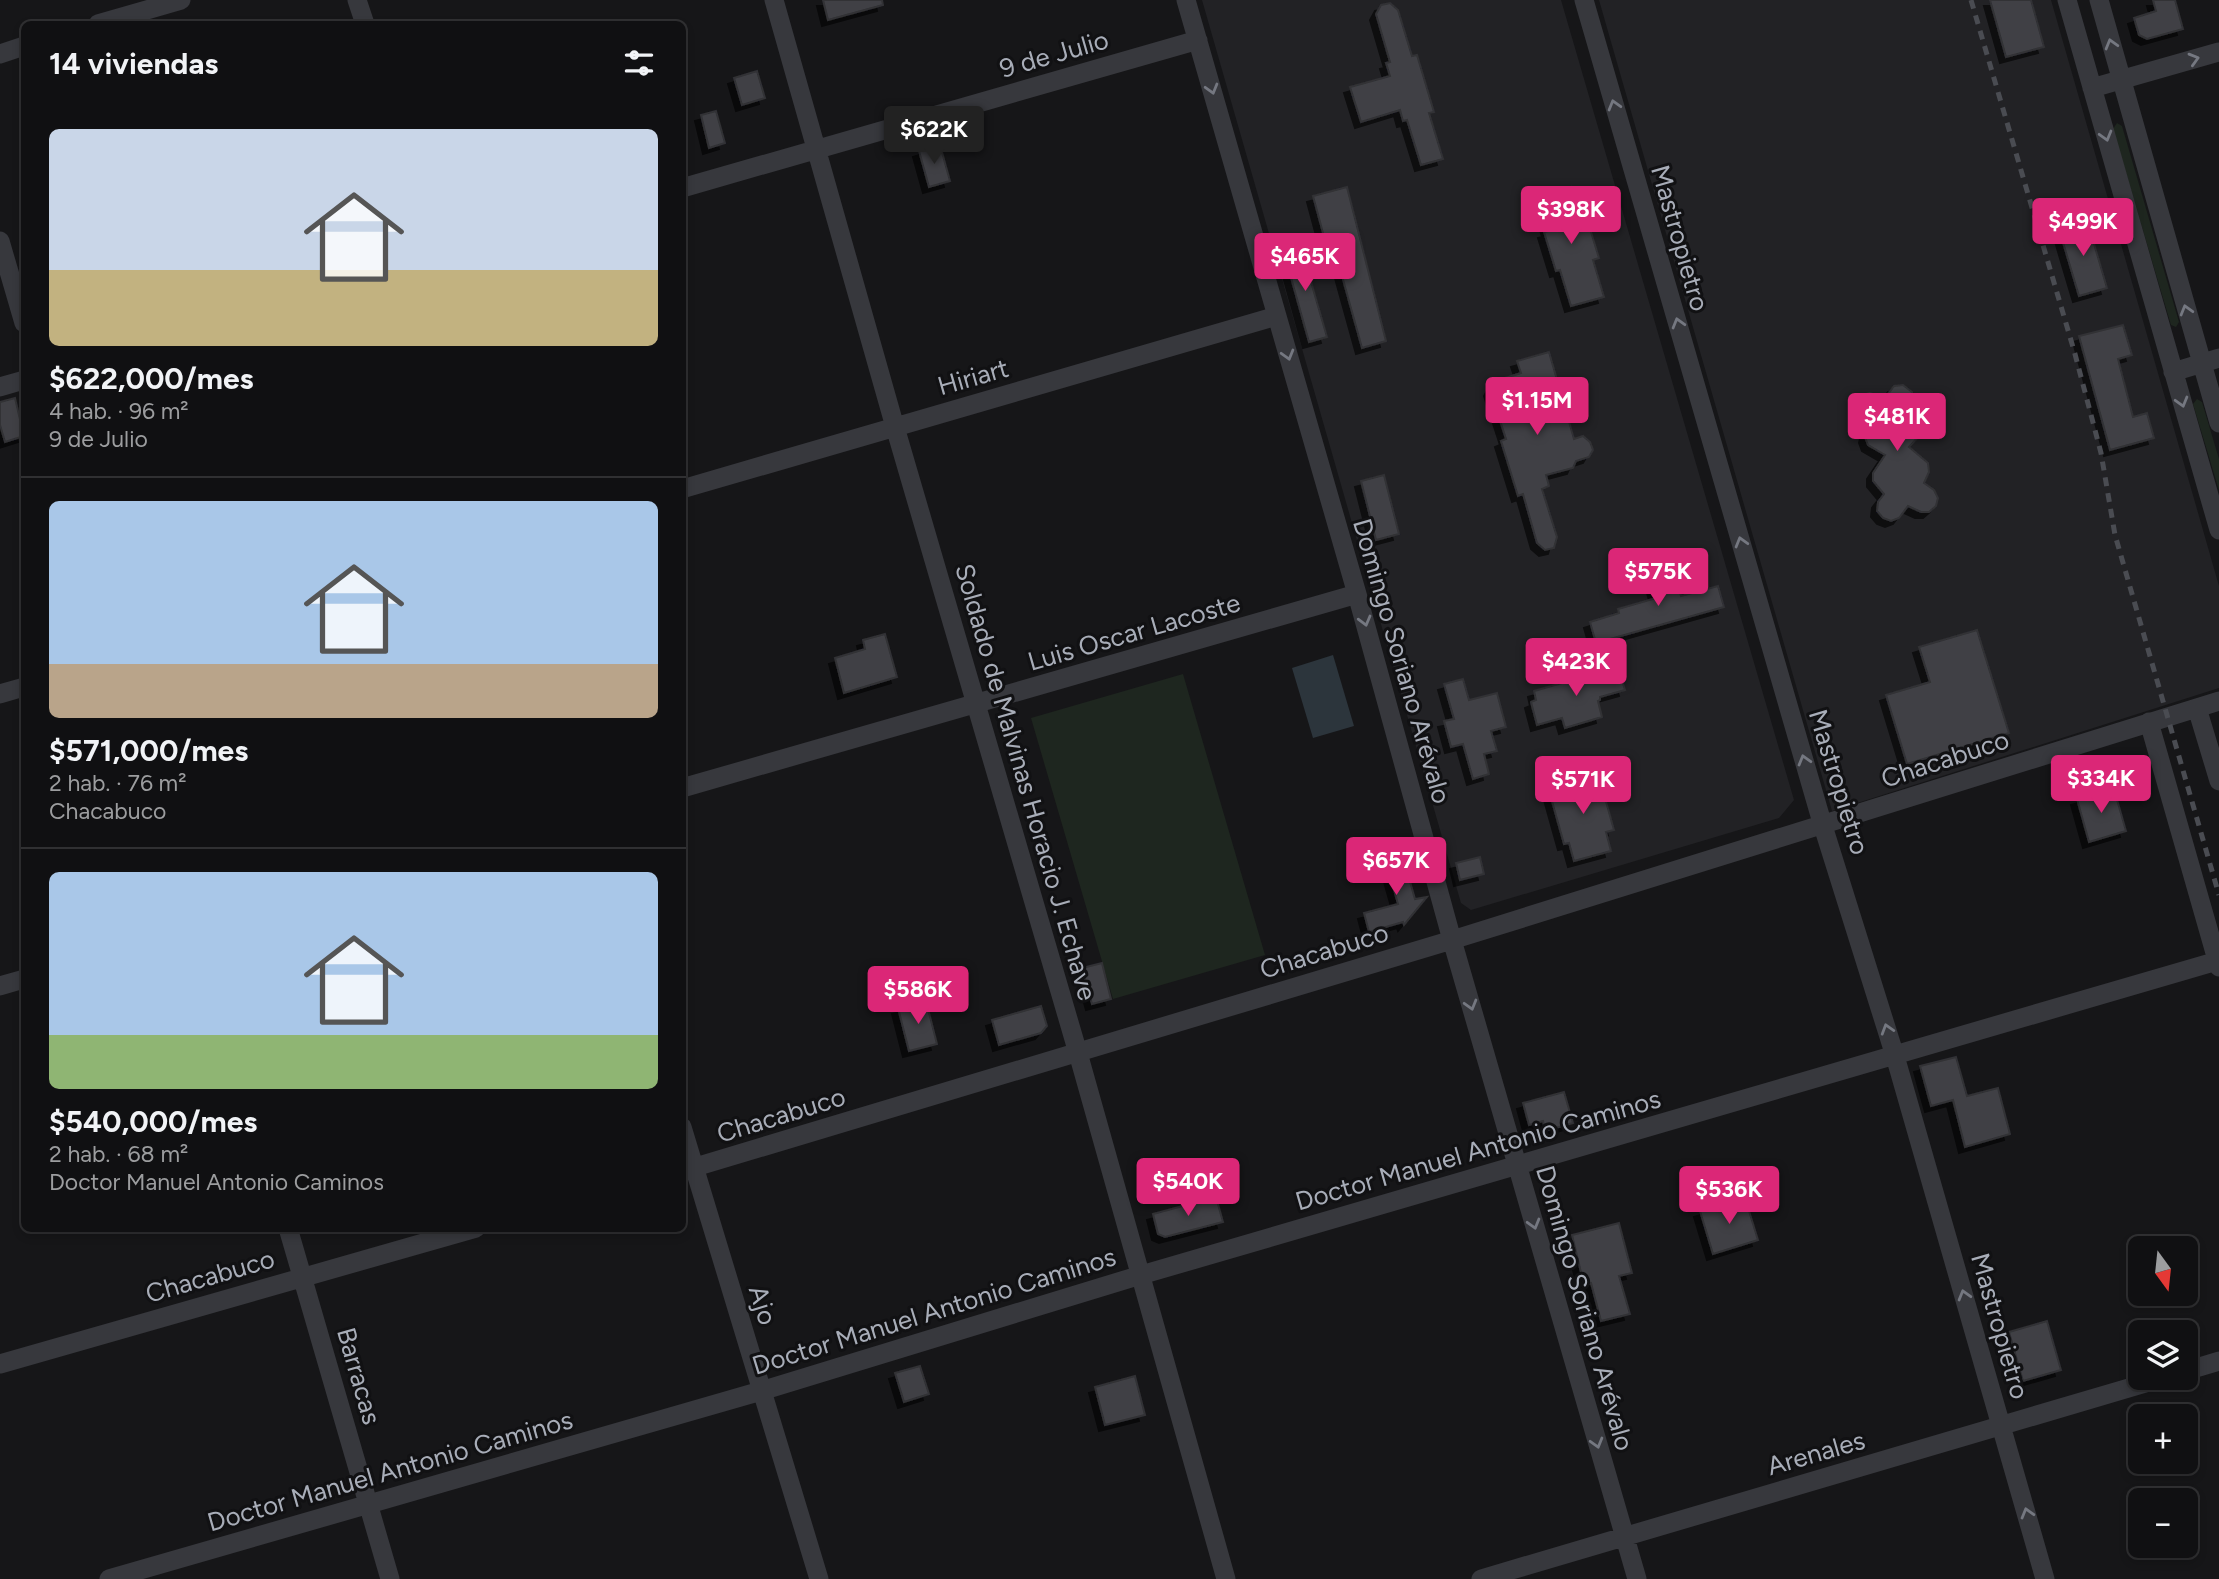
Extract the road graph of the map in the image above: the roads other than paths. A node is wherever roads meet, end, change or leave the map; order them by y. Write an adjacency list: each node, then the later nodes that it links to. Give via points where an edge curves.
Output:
1 (181, 0): 8 (street)
2 (358, 0): 9 (street)
3 (774, 0): 16 (street, Soldado de Malvinas Horacio J. Echave)
4 (1186, 0): 10 (street, Domingo Soriano Arévalo)
5 (1584, 0): 38 (street, Mastropietro, one-way to 5)
6 (2067, 0): 15 (street)
7 (2099, 0): 14 (street, one-way to 7)
8 (109, 21)
9 (364, 21)
10 (1198, 40): 16 (street, 9 de Julio); 20 (street, Domingo Soriano Arévalo, one-way to 20)
11 (21, 48): 13 (street)
12 (2219, 52): 14 (street, one-way to 12)
13 (0, 54)
14 (2121, 80): 15 (street); 21 (street, one-way to 14)
15 (2092, 88): 22 (street, one-way to 22)
16 (816, 149): 17 (street, 9 de Julio); 26 (street, Soldado de Malvinas Horacio J. Echave)
17 (686, 187)
18 (0, 241): 19 (street)
19 (21, 313)
20 (1277, 316): 26 (street, Hiriart); 29 (street, Domingo Soriano Arévalo, one-way to 29)
21 (2210, 361): 22 (street); 25 (street)
22 (2173, 372): 28 (street, one-way to 28)
23 (21, 381): 24 (street)
24 (0, 387)
25 (2219, 423)
26 (895, 427): 27 (street, Hiriart); 33 (street, Soldado de Malvinas Horacio J. Echave)
27 (686, 488)
28 (2219, 530)
29 (1357, 594): 33 (street, Luis Oscar Lacoste); 39 (street, Domingo Soriano Arévalo, one-way to 39)
30 (21, 688): 31 (street)
31 (0, 694)
32 (2219, 701): 34 (street, Chacabuco)
33 (977, 705): 37 (street, Luis Oscar Lacoste); 43 (street, Soldado de Malvinas Horacio J. Echave)
34 (2197, 708): 35 (street, Chacabuco); 36 (street)
35 (2149, 722): 38 (street, Chacabuco); 40 (street)
36 (2219, 781)
37 (686, 787)
38 (1823, 826): 39 (street, Chacabuco); 44 (street, Mastropietro, one-way to 38)
39 (1452, 940): 43 (street, Chacabuco); 45 (street, Domingo Soriano Arévalo, one-way to 45)
40 (2218, 964): 44 (street, Doctor Manuel Antonio Caminos)
41 (21, 980): 42 (street)
42 (0, 986)
43 (1078, 1053): 46 (street, Chacabuco); 49 (street, Soldado de Malvinas Horacio J. Echave)
44 (1895, 1056): 45 (street, Doctor Manuel Antonio Caminos); 56 (street, Mastropietro, one-way to 44)
45 (1517, 1166): 49 (street, Doctor Manuel Antonio Caminos); 58 (street, Domingo Soriano Arévalo, one-way to 58)
46 (688, 1170): 55 (street, Ajo)
47 (289, 1232): 50 (street, Barracas)
48 (462, 1232): 50 (street, Chacabuco)
49 (1141, 1275): 55 (street, Doctor Manuel Antonio Caminos); 62 (street, Soldado de Malvinas Horacio J. Echave)
50 (302, 1277): 52 (street, Chacabuco); 57 (street, Barracas)
51 (2219, 1361): 53 (street)
52 (0, 1364)
53 (2198, 1367)
54 (2128, 1389): 56 (street, Arenales)
55 (761, 1391): 57 (street, Doctor Manuel Antonio Caminos); 61 (street, Ajo)
56 (2002, 1427): 58 (street, Arenales); 65 (street, Mastropietro, one-way to 56)
57 (369, 1504): 59 (street, Doctor Manuel Antonio Caminos); 60 (street, Barracas)
58 (1625, 1536): 63 (street, Arenales); 64 (street, Domingo Soriano Arévalo)
59 (109, 1579)
60 (390, 1579)
61 (818, 1579)
62 (1226, 1579)
63 (1481, 1579)
64 (1637, 1579)
65 (2045, 1579)

